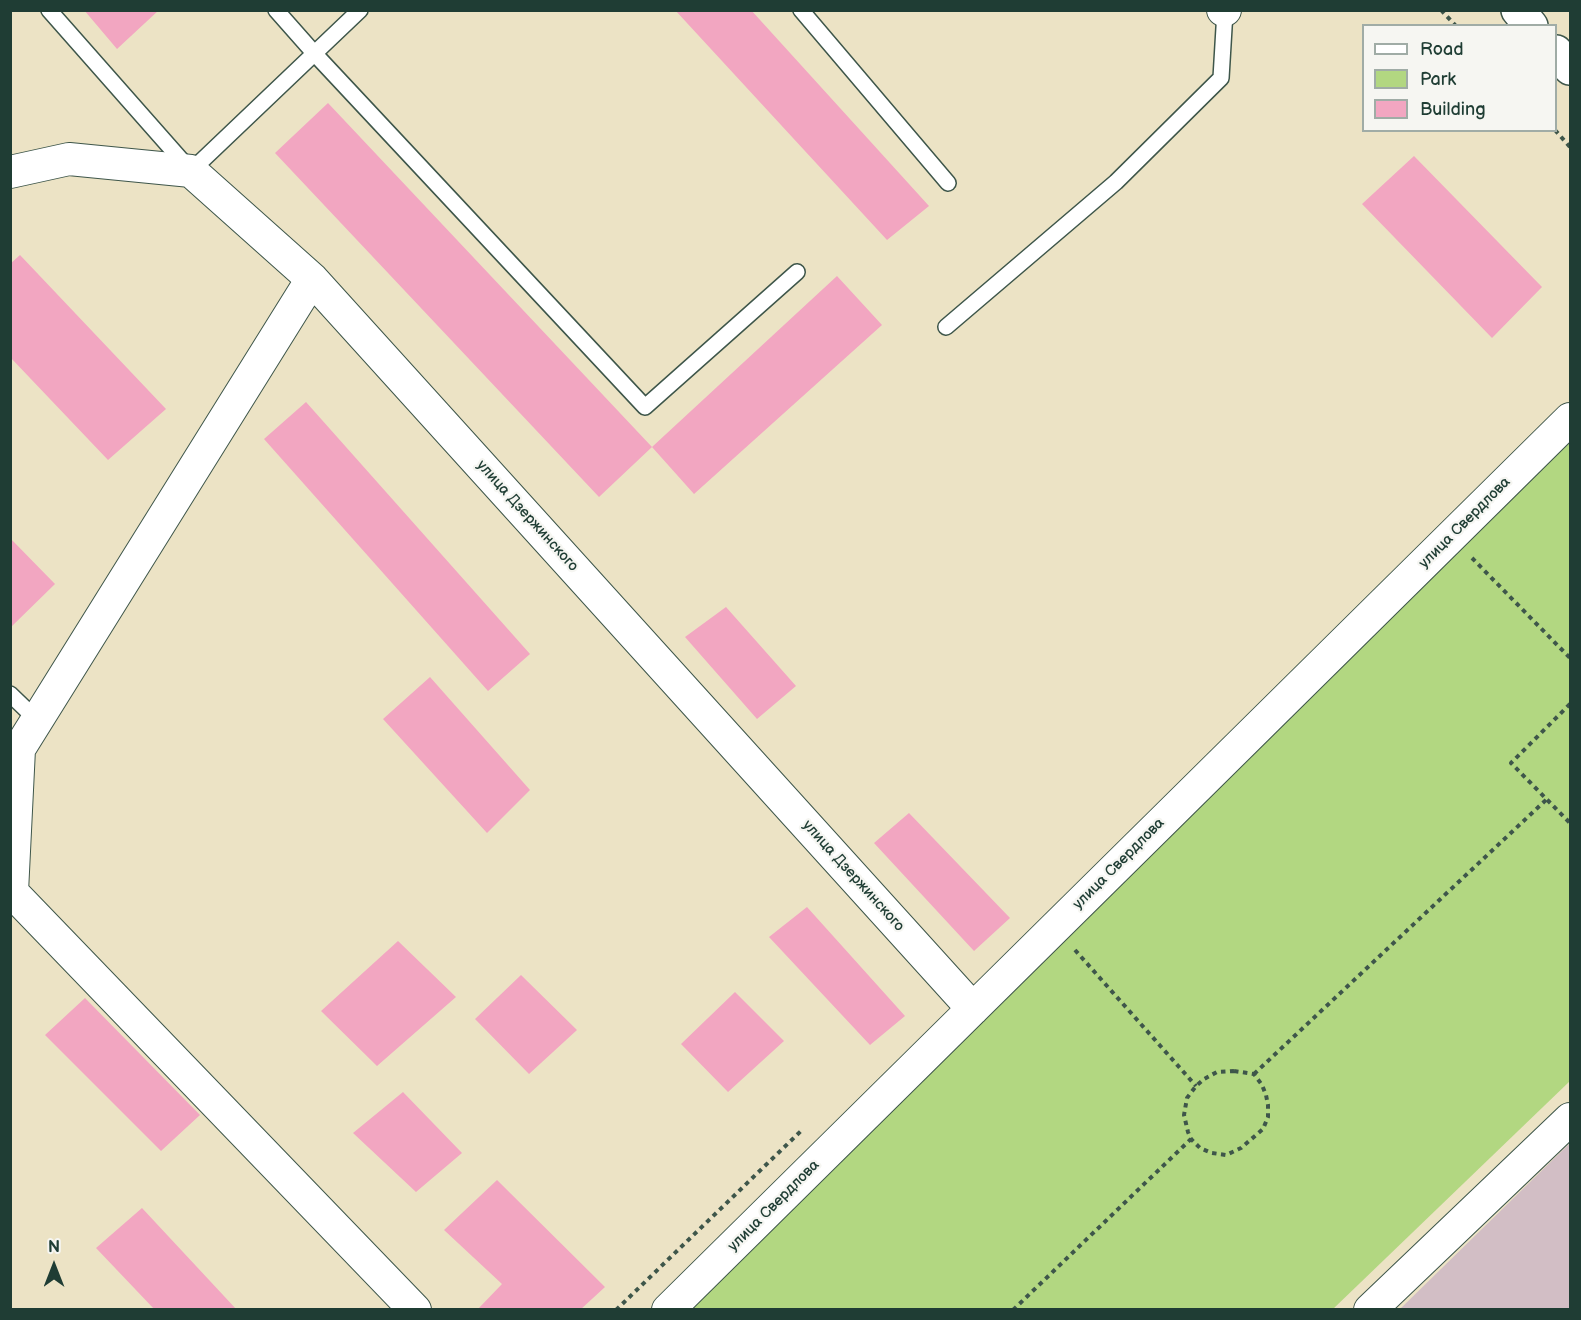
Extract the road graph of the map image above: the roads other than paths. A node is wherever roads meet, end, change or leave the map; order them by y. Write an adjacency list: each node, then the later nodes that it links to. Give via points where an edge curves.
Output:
1 (49, 10): 11 (lane)
2 (276, 10): 8 (lane)
3 (360, 10): 8 (lane)
4 (801, 10): 13 (lane)
5 (1518, 10): 7 (street)
6 (1224, 11): 16 (lane, via 1221,78 1116,182)
7 (1529, 24)
8 (314, 53): 11 (lane); 14 (lane, via 645,407)
9 (1557, 53): 10 (street)
10 (1570, 68)
11 (190, 171): 12 (street, via 69,159); 15 (street, улица Дзержинского)
12 (10, 172)
13 (948, 183)
14 (797, 272)
15 (312, 279): 19 (street); 20 (street, улица Дзержинского)
16 (946, 327)
17 (1570, 419): 20 (street, улица Свердлова)
18 (10, 694): 19 (lane)
19 (37, 720): 23 (street, via 19,749 12,892)
20 (973, 1009): 22 (street, улица Свердлова)
21 (1570, 1119): 24 (street)
22 (680, 1306)
23 (415, 1310)
24 (1370, 1310)

